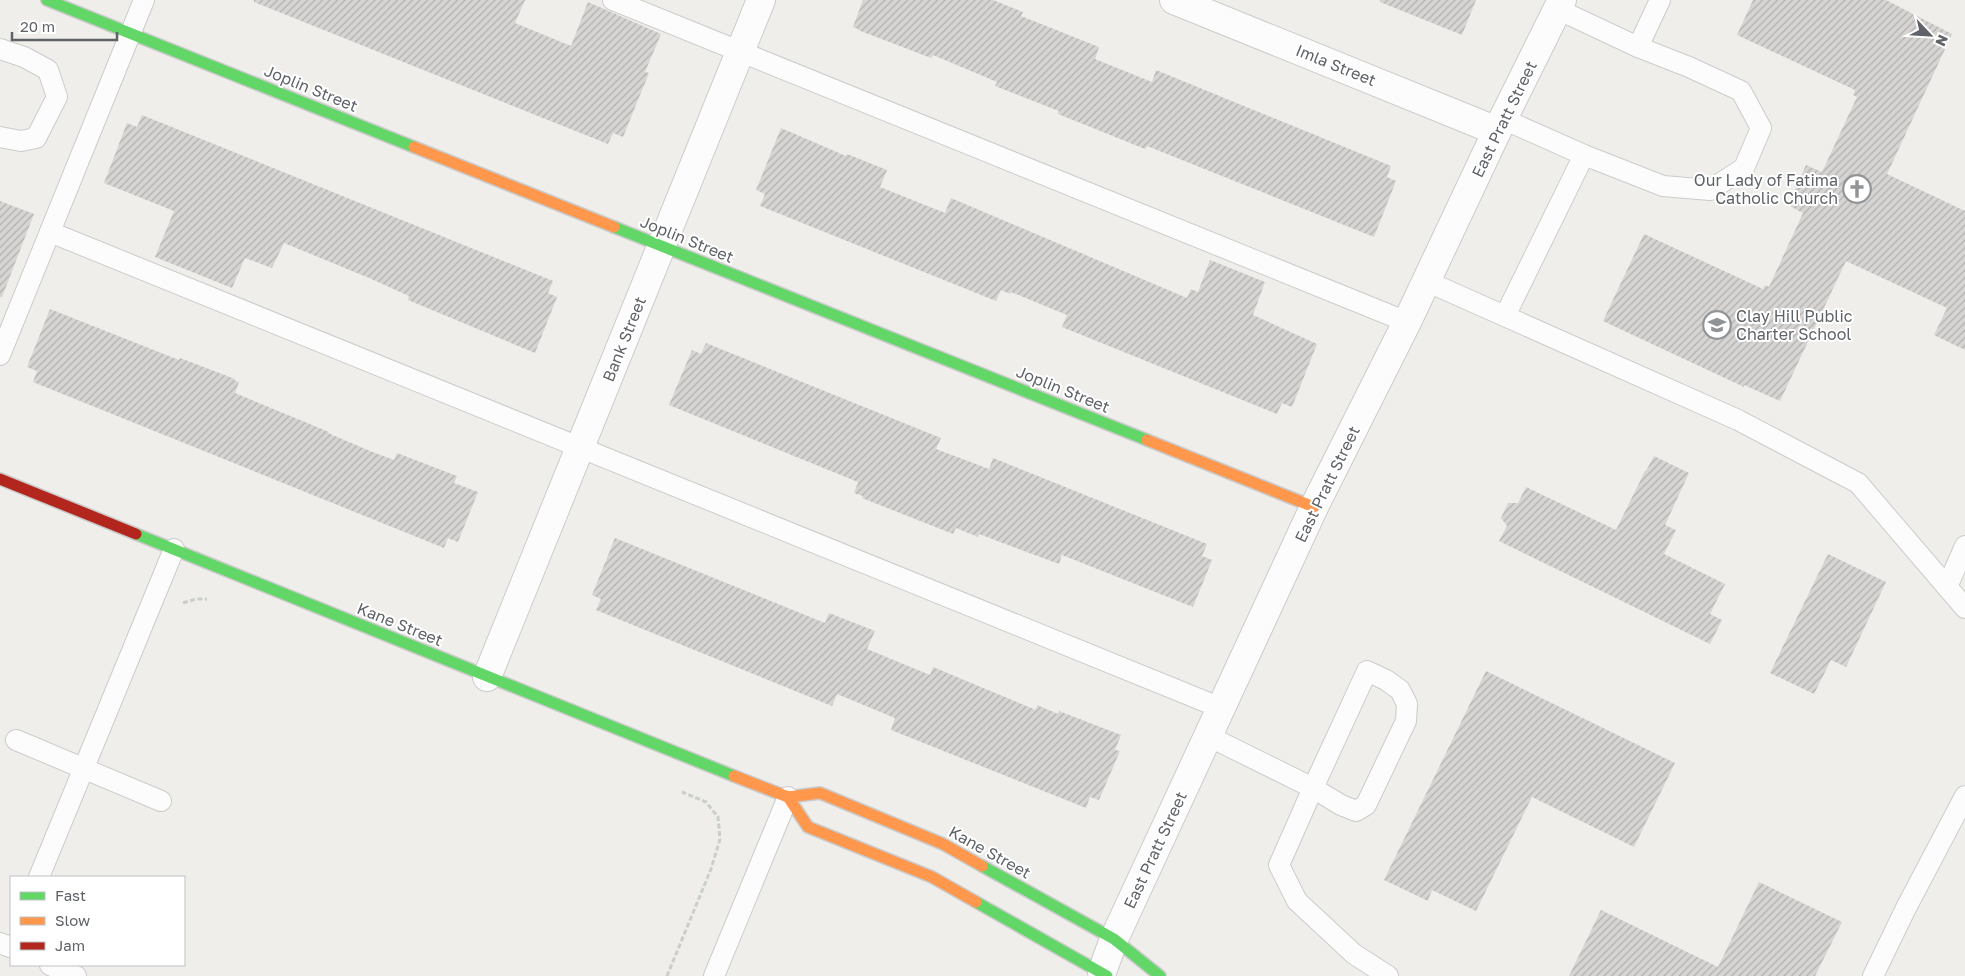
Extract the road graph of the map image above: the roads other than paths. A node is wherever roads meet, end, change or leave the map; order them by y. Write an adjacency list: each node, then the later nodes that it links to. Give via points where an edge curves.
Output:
1 (47, 0): 8 (main road, Joplin Street)
2 (144, 0): 8 (lane)
3 (613, 0): 11 (lane)
4 (761, 0): 11 (street, Bank Street)
5 (1174, 0): 12 (street, Imla Street)
6 (1660, 0): 9 (lane)
7 (1560, 5): 9 (lane); 12 (street, East Pratt Street)
8 (131, 34): 15 (lane); 16 (main road, Joplin Street)
9 (1638, 47): 14 (lane, via 1741,92 1761,128 1744,168 1710,190 1663,186)
10 (0, 49): 13 (lane, via 48,70 57,98 36,138 21,141)
11 (740, 52): 16 (street, Bank Street); 19 (lane)
12 (1500, 125): 14 (lane); 17 (street, East Pratt Street)
13 (0, 138)
14 (1584, 155): 18 (lane)
15 (50, 232): 20 (lane); 21 (lane)
16 (662, 246): 21 (street, Bank Street); 23 (main road, Joplin Street)
17 (1426, 280): 18 (lane); 19 (street, East Pratt Street)
18 (1505, 316): 26 (lane, via 1738,420 1858,483)
19 (1407, 322): 23 (street, East Pratt Street)
20 (0, 356)
21 (580, 448): 28 (street, Bank Street); 29 (lane)
22 (0, 479): 25 (main road, Kane Street)
23 (1314, 507): 29 (street, East Pratt Street)
24 (1965, 546): 26 (lane)
25 (174, 549): 28 (main road, Kane Street); 32 (lane)
26 (1947, 587): 27 (lane)
27 (1965, 608)
28 (487, 677): 35 (main road, Kane Street)
29 (1221, 708): 30 (street, East Pratt Street)
30 (1208, 736): 33 (lane); 38 (street, East Pratt Street)
31 (16, 740): 32 (lane)
32 (84, 768): 36 (lane); 37 (lane)
33 (1313, 788): 33 (lane, via 1367,671 1400,690 1407,704 1406,720 1366,805 1356,811); 44 (lane, via 1279,865 1297,901 1354,954)
34 (1965, 796): 45 (lane)
35 (788, 797): 38 (main road, Kane Street, via 820,793 943,844); 40 (main road, via 808,827 932,877); 42 (lane)
36 (161, 801)
37 (39, 876)
38 (1114, 939): 40 (street, East Pratt Street); 43 (main road, Kane Street)
39 (52, 966): 41 (lane)
40 (1104, 974)
41 (76, 976)
42 (714, 976)
43 (1160, 976)
44 (1388, 976)
45 (1873, 976)

